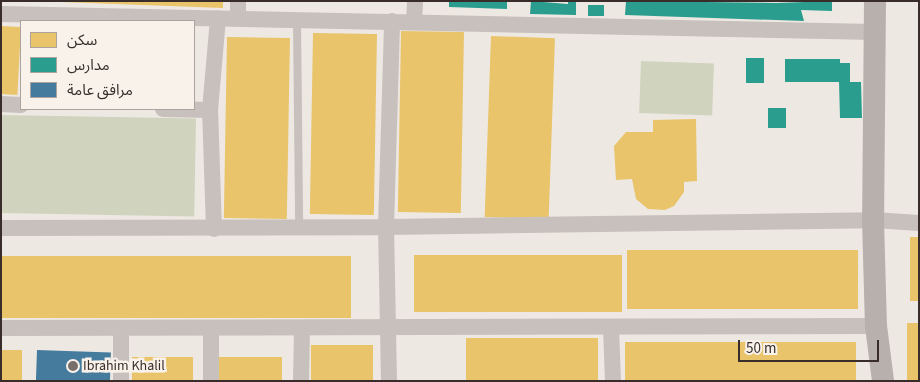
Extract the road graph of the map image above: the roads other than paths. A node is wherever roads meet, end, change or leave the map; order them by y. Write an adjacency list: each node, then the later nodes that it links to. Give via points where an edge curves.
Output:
1 (238, 1): 6 (street)
2 (415, 1): 9 (street)
3 (875, 1): 10 (street)
4 (1, 14): 5 (street)
5 (218, 18): 6 (street); 14 (street)
6 (238, 18): 7 (street)
7 (297, 19): 8 (street); 18 (lane)
8 (392, 21): 9 (street); 19 (street)
9 (414, 22): 10 (street)
10 (875, 32): 15 (street)
11 (1, 104): 12 (street)
12 (20, 105)
13 (195, 110): 14 (street)
14 (210, 110): 20 (street)
15 (873, 220): 16 (street); 19 (street); 21 (street)
16 (919, 223)
17 (1, 228): 20 (street)
18 (299, 228): 19 (street); 20 (street)
19 (386, 228): 24 (street)
20 (214, 229)
21 (876, 326): 22 (street); 33 (street)
22 (611, 327): 24 (street); 32 (street)
23 (1, 328): 27 (street)
24 (387, 328): 26 (street); 31 (street)
25 (210, 329): 26 (street); 27 (street); 29 (street)
26 (302, 329): 30 (street)
27 (120, 330): 28 (street)
28 (121, 381)
29 (210, 381)
30 (301, 381)
31 (389, 381)
32 (613, 381)
33 (883, 381)

